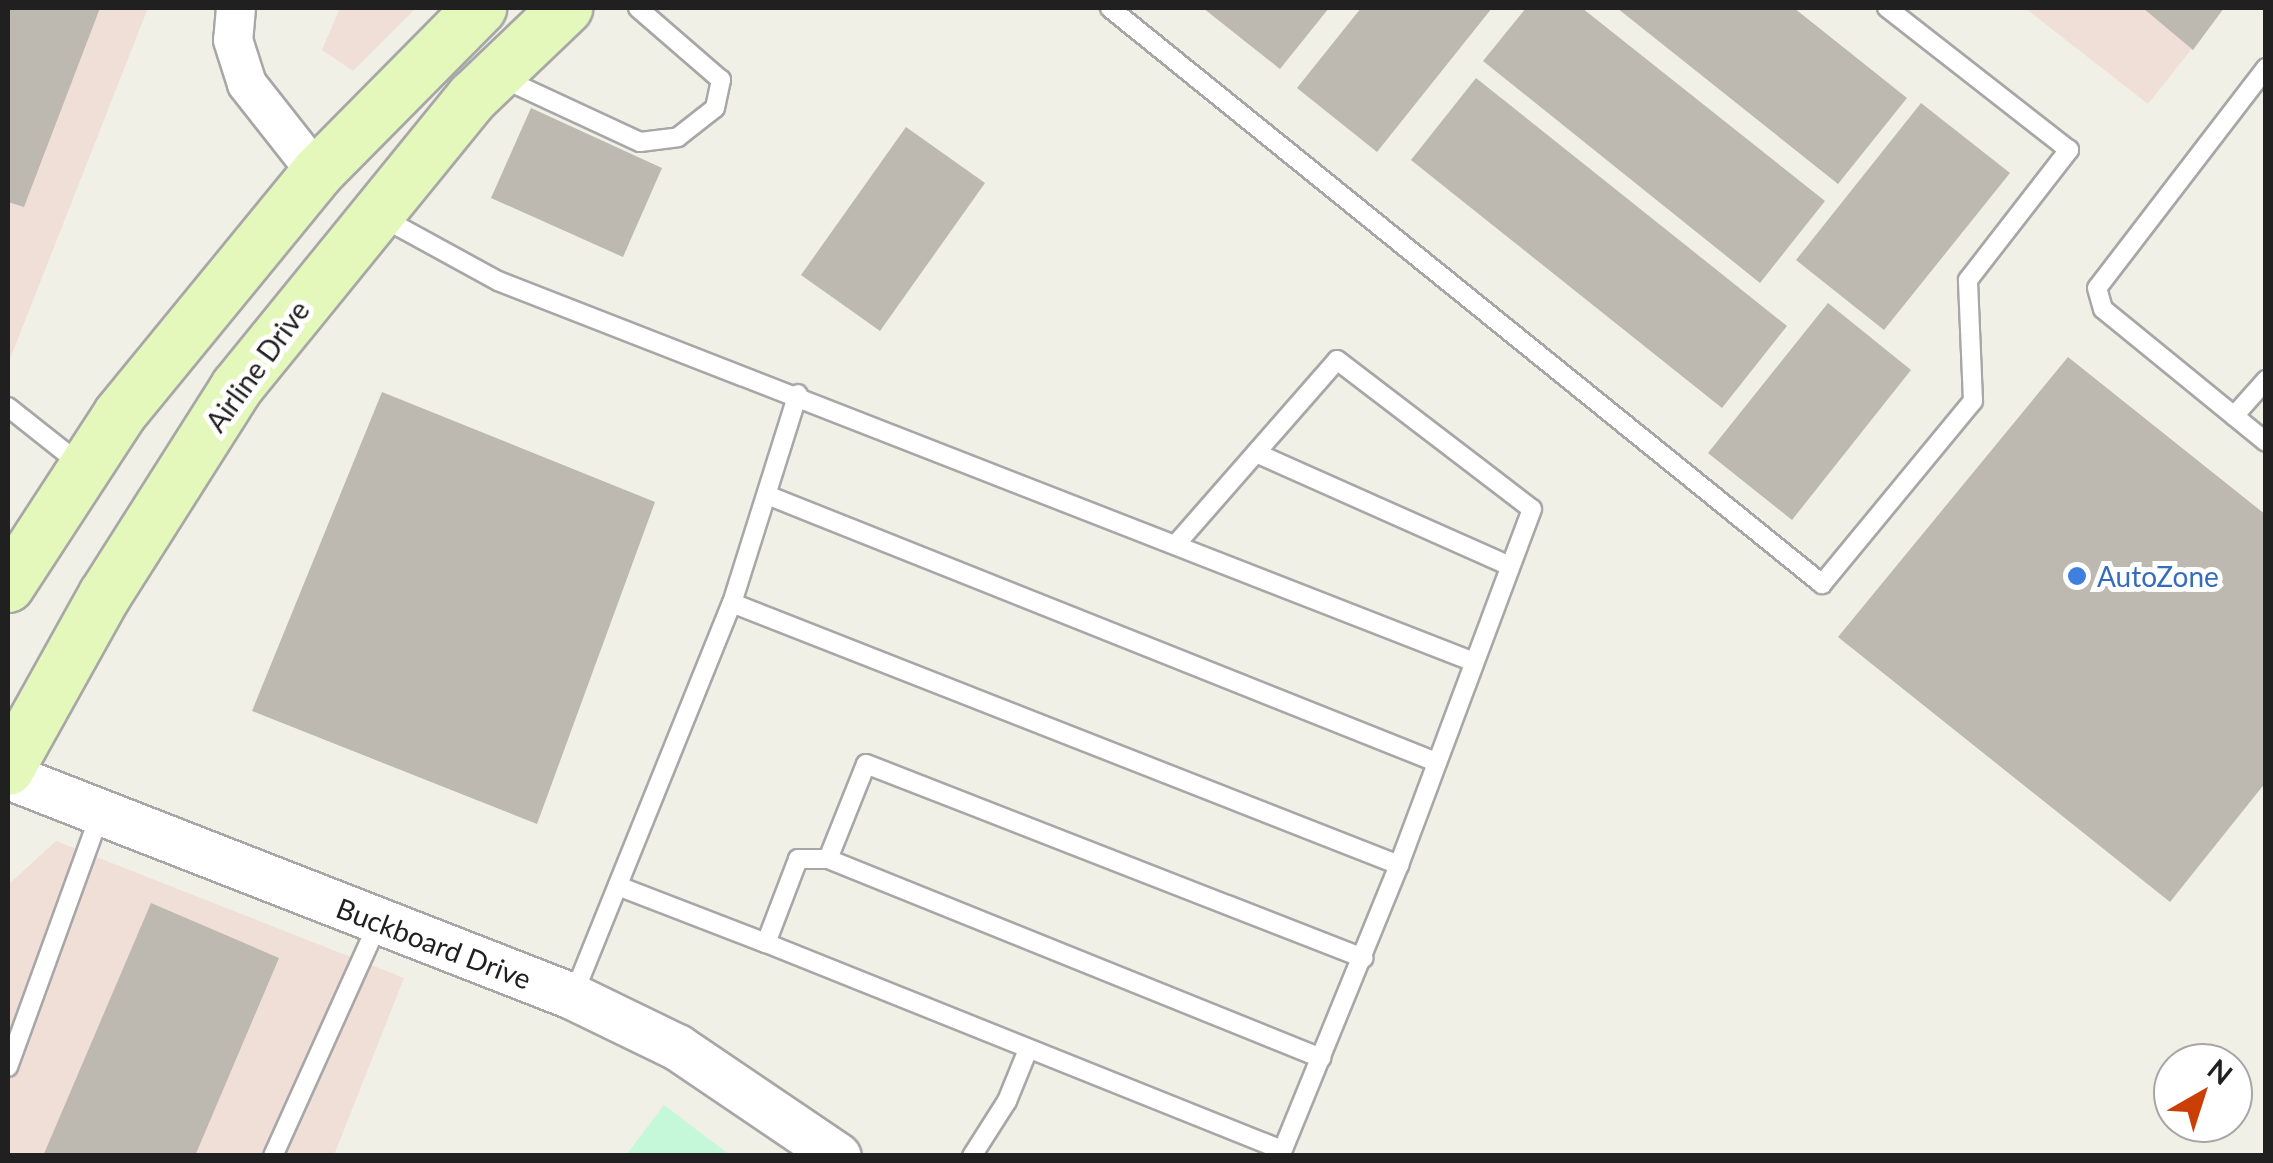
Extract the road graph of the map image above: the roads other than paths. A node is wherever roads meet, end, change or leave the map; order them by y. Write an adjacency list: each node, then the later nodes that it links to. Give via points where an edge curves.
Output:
1 (236, 8): 9 (street, via 233,40 247,84)
2 (480, 8): 9 (main road)
3 (566, 8): 8 (main road, Airline Drive)
4 (638, 8): 8 (lane, via 721,80 715,108 678,137 640,142)
5 (1110, 8): 6 (lane, via 1822,584 1973,402 1968,280 2068,150)
6 (1887, 8)
7 (2266, 68): 15 (lane, via 2097,288 2104,310)
8 (496, 75): 10 (main road, Airline Drive)
9 (317, 172): 11 (main road, via 340,193); 18 (main road)
10 (376, 214): 11 (main road, Airline Drive); 13 (lane, via 498,281)
11 (321, 278): 26 (main road, Airline Drive, via 186,467)
12 (2266, 380): 15 (lane)
13 (798, 394): 19 (lane); 20 (lane)
14 (8, 407): 18 (lane)
15 (2234, 416): 16 (lane)
16 (2266, 442)
17 (1256, 453): 20 (lane); 21 (lane); 21 (lane, via 1337,360 1532,509)
18 (84, 467): 22 (main road)
19 (767, 494): 23 (lane); 25 (lane)
20 (1176, 543): 24 (lane)
21 (1510, 566): 24 (lane)
22 (8, 586)
23 (732, 603): 29 (lane); 30 (lane)
24 (1474, 662): 25 (lane)
25 (1436, 762): 29 (lane)
26 (8, 772): 27 (street, Buckboard Drive)
27 (101, 813): 31 (street, Buckboard Drive); 37 (lane)
28 (828, 859): 32 (lane, via 798,859); 33 (lane, via 866,764); 36 (lane)
29 (1400, 865): 33 (lane)
30 (618, 886): 32 (lane); 34 (lane)
31 (378, 923): 34 (street, Buckboard Drive); 39 (lane)
32 (766, 943): 35 (lane)
33 (1363, 958): 36 (lane)
34 (572, 996): 40 (street, Buckboard Drive, via 677,1047)
35 (1027, 1052): 38 (lane); 41 (lane, via 1007,1101)
36 (1322, 1058): 38 (lane)
37 (8, 1067)
38 (1281, 1153)
39 (273, 1156)
40 (838, 1156)
41 (972, 1156)

